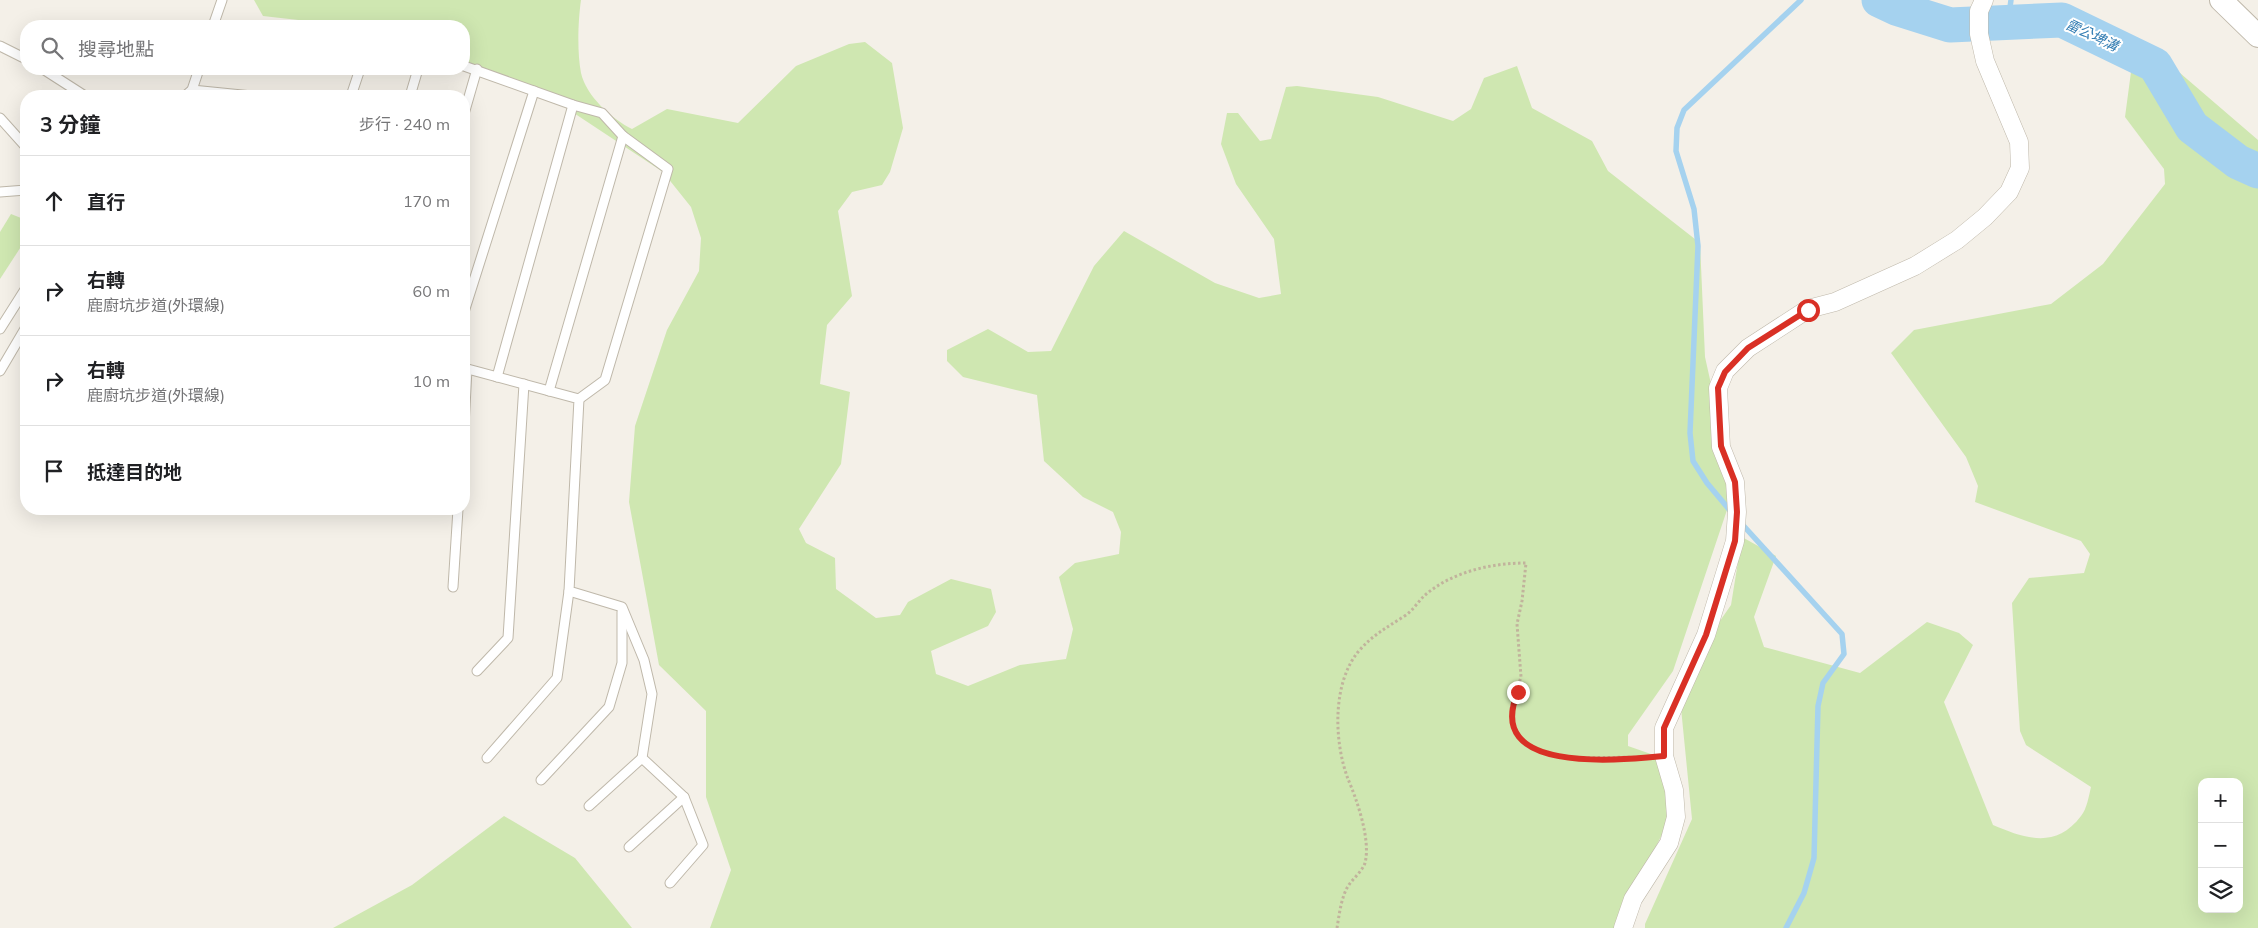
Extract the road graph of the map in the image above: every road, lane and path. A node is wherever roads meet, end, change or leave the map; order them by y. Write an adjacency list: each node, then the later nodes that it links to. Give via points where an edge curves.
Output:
1 (222, 0): 4 (lane)
2 (2221, 0): 5 (street)
3 (1981, 6): 41 (street, via 1979,34 1985,61 2019,142 2020,168 2009,192 1958,240 1915,266 1808,310 1748,348 1725,372 1718,388 1721,446 1735,482 1735,534 1706,635 1664,728)
4 (215, 20)
5 (2258, 36)
6 (0, 46): 7 (lane)
7 (20, 56)
8 (470, 67): 9 (lane)
9 (477, 69): 18 (lane); 19 (lane)
10 (52, 75): 14 (lane)
11 (196, 75): 15 (lane)
12 (358, 75): 16 (lane)
13 (416, 75): 17 (lane)
14 (76, 90)
15 (190, 90)
16 (353, 90)
17 (412, 90)
18 (534, 91): 20 (lane); 26 (lane)
19 (470, 93)
20 (573, 105): 22 (lane, via 602,113); 32 (lane)
21 (0, 118): 23 (lane)
22 (623, 136): 34 (lane); 35 (lane, via 668,169 605,380)
23 (20, 140)
24 (20, 190): 25 (lane)
25 (0, 192)
26 (470, 293)
27 (20, 297): 28 (lane)
28 (0, 329)
29 (20, 337): 31 (lane)
30 (470, 369): 32 (lane)
31 (0, 370)
32 (497, 377): 33 (lane)
33 (524, 384): 34 (lane); 40 (lane, via 508,638)
34 (549, 391): 35 (lane)
35 (579, 399): 38 (lane)
36 (458, 515): 37 (lane)
37 (453, 588)
38 (569, 591): 39 (lane); 42 (lane, via 557,678)
39 (622, 607): 43 (lane, via 644,660 652,694); 44 (lane, via 622,663 609,707)
40 (477, 671)
41 (1664, 756): 49 (path, via 1566,758 1542,752 1523,742 1514,726 1511,708 1521,677 1516,624 1526,563 1502,563 1450,580 1376,634 1357,653 1342,682 1338,710 1340,750 1357,798 1365,864 1347,888); 50 (street, via 1674,790 1676,817 1669,843 1633,899)
42 (486, 758)
43 (642, 758): 45 (lane); 46 (lane)
44 (541, 780)
45 (684, 797): 47 (lane); 48 (lane, via 703,845)
46 (590, 806)
47 (629, 846)
48 (670, 884)
49 (1337, 928)
50 (1624, 928)

